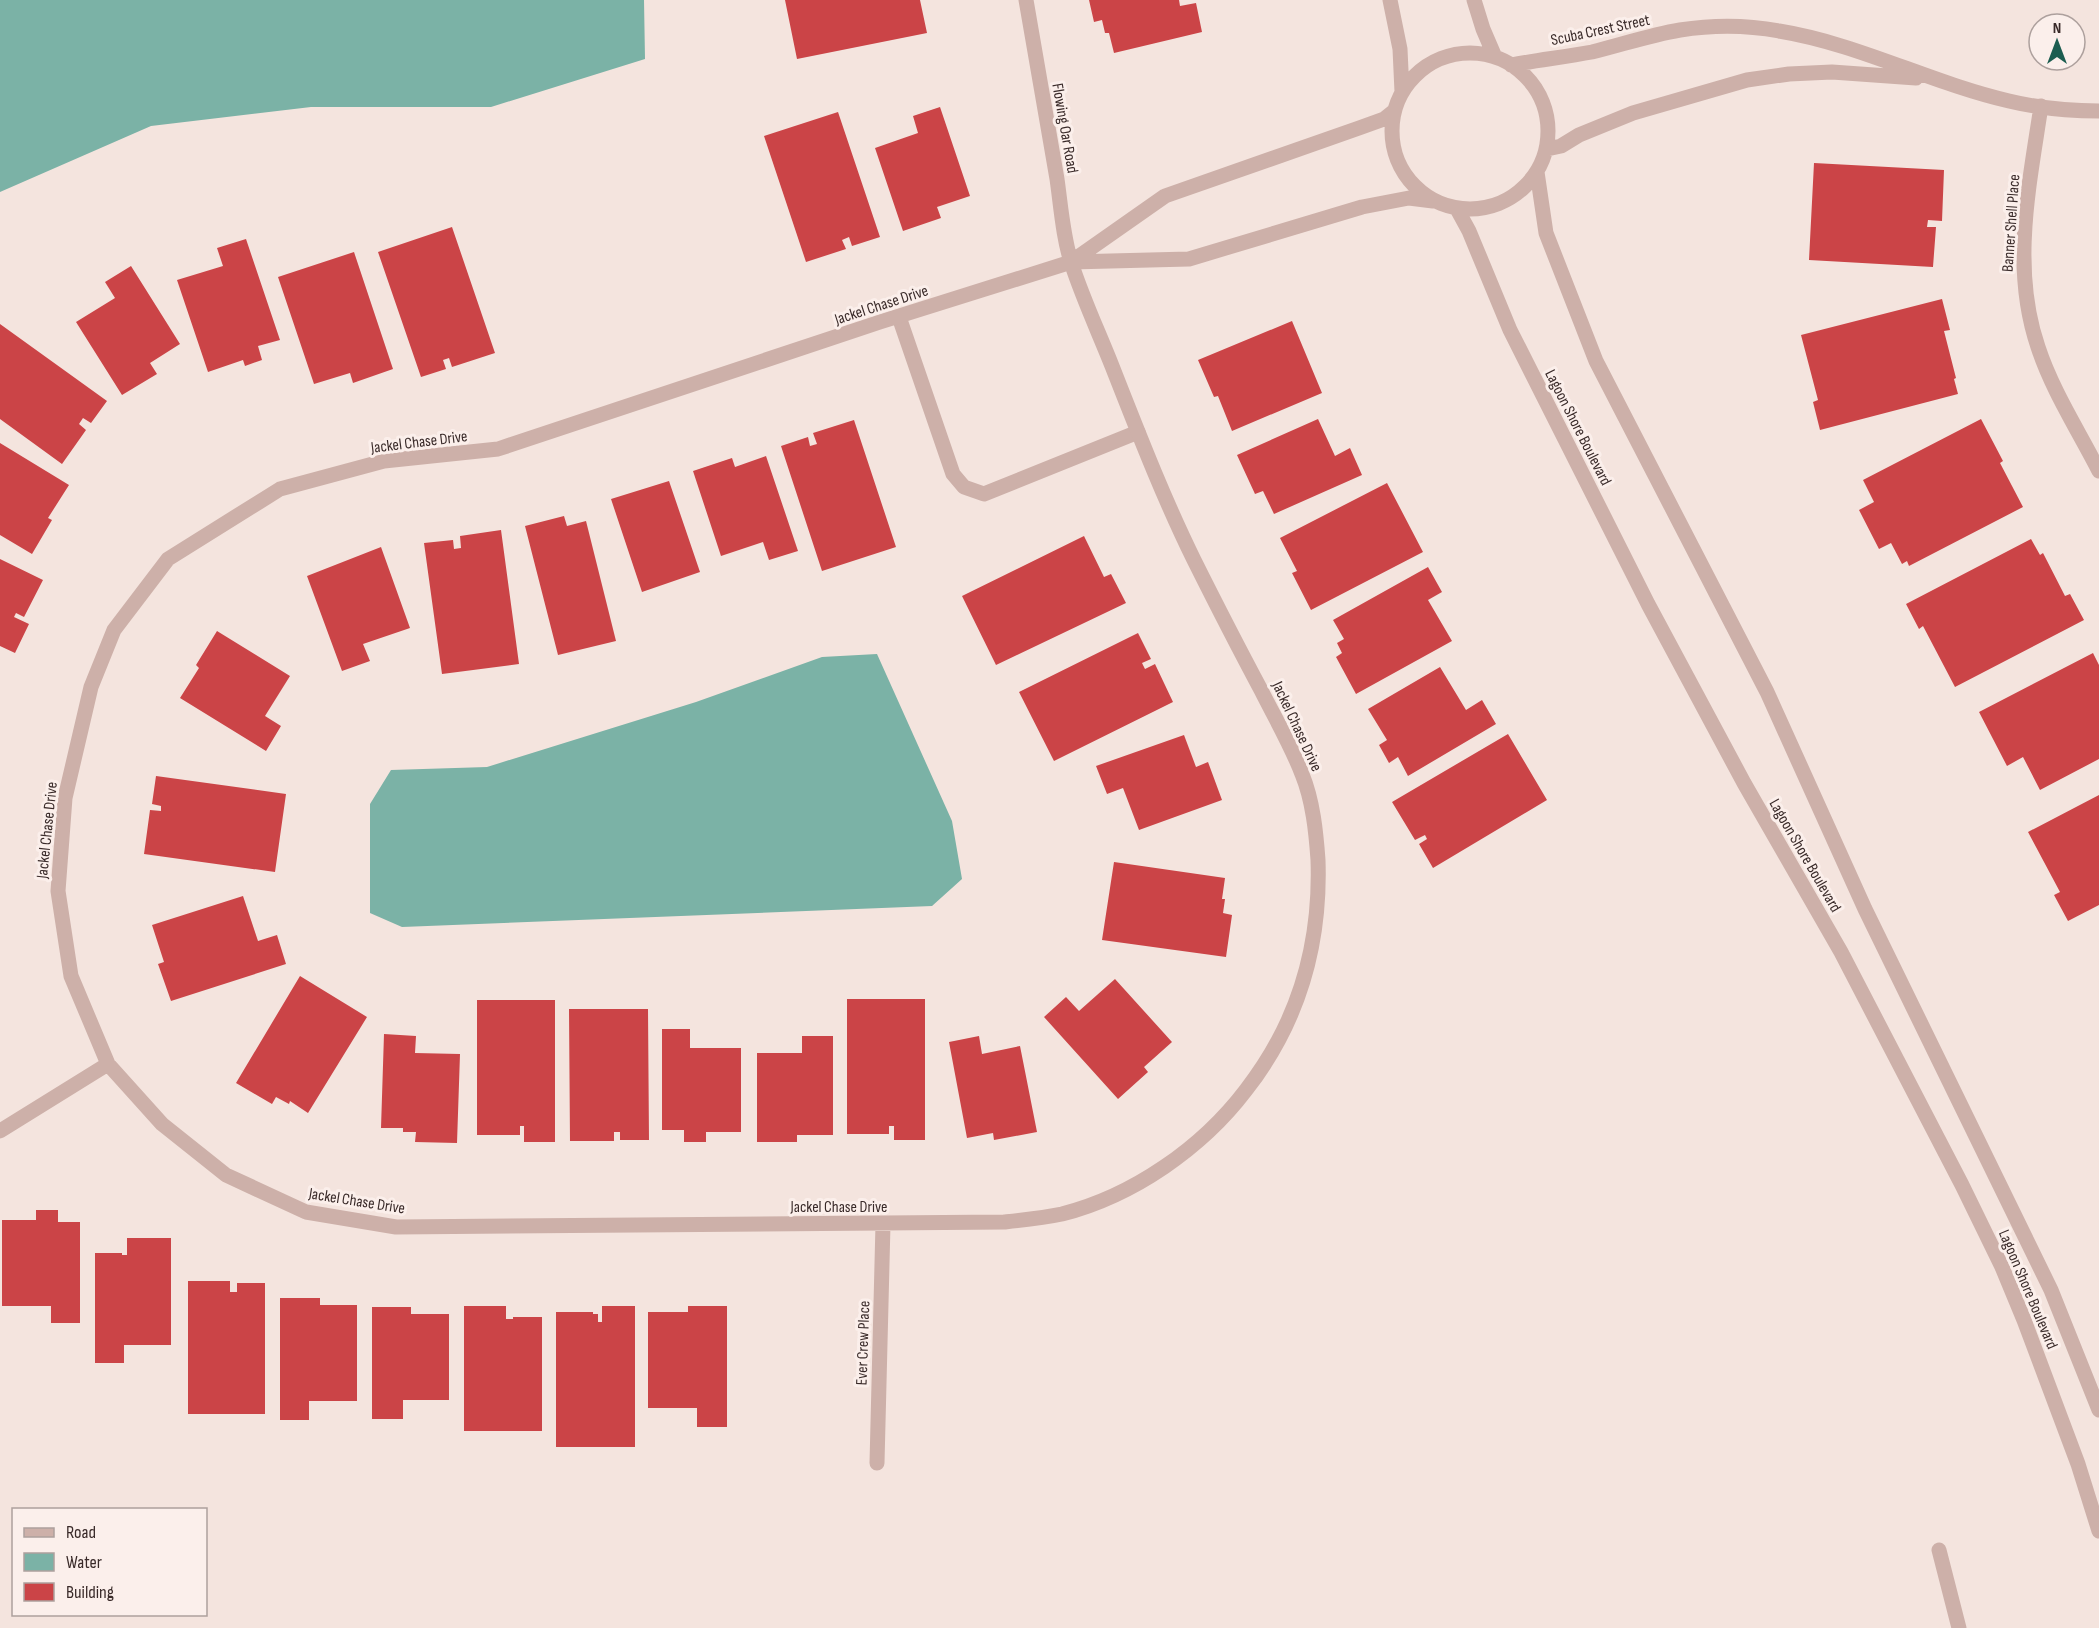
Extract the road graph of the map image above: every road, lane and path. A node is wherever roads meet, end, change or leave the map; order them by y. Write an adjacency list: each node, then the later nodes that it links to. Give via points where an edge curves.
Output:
1 (1026, 0): 15 (street, Flowing Oar Road)
2 (1390, 0): 7 (street, via 1400,49)
3 (1474, 0): 4 (street)
4 (1495, 57): 5 (street); 7 (street, via 1474,53 1432,62)
5 (1511, 65): 6 (street, Scuba Crest Street, via 1590,52 1679,30 1742,27 1823,41); 11 (street, via 1530,81 1542,102 1548,125)
6 (1939, 80): 8 (street, Scuba Crest Street, via 2011,102); 11 (street, Scuba Crest Street, via 1832,72 1747,80 1633,112)
7 (1402, 92): 9 (street)
8 (2041, 106): 10 (street, Scuba Crest Street); 18 (street, Banner Shell Place, via 2023,242 2027,305 2046,370)
9 (1394, 111): 13 (street, via 1391,131 1402,172); 15 (street, Jackel Chase Drive, via 1384,119 1165,196)
10 (2099, 111)
11 (1546, 150): 12 (street)
12 (1537, 172): 14 (street, via 1522,190 1503,202 1481,209); 22 (street, Lagoon Shore Boulevard, via 1546,233 1596,361 1767,692 1865,909 2051,1290)
13 (1433, 201): 14 (street); 15 (street, Jackel Chase Drive, via 1409,198 1362,207 1189,259)
14 (1458, 209): 24 (street, Lagoon Shore Boulevard, via 1510,330 1654,614 1739,774 1841,952 1972,1205 2045,1373)
15 (1071, 262): 16 (street, Jackel Chase Drive); 17 (street, Jackel Chase Drive)
16 (899, 317): 17 (street, via 953,474 964,487 984,494); 19 (street, Jackel Chase Drive, via 498,449 384,460 280,489 168,559 114,630 91,687 65,798 58,891 71,976)
17 (1138, 432): 21 (street, Jackel Chase Drive, via 1193,558 1287,737 1304,778 1314,822 1318,878 1317,916 1306,973 1282,1033 1251,1084 1202,1139 1146,1177 1062,1214 1004,1222)
18 (2099, 471)
19 (108, 1064): 20 (street); 21 (street, Jackel Chase Drive, via 162,1124 226,1175 306,1212 396,1227)
20 (0, 1131)
21 (884, 1224): 23 (street, Ever Crew Place)
22 (2099, 1410)
23 (877, 1463)
24 (2099, 1531)
25 (1939, 1550): 26 (street)
26 (1959, 1628)

